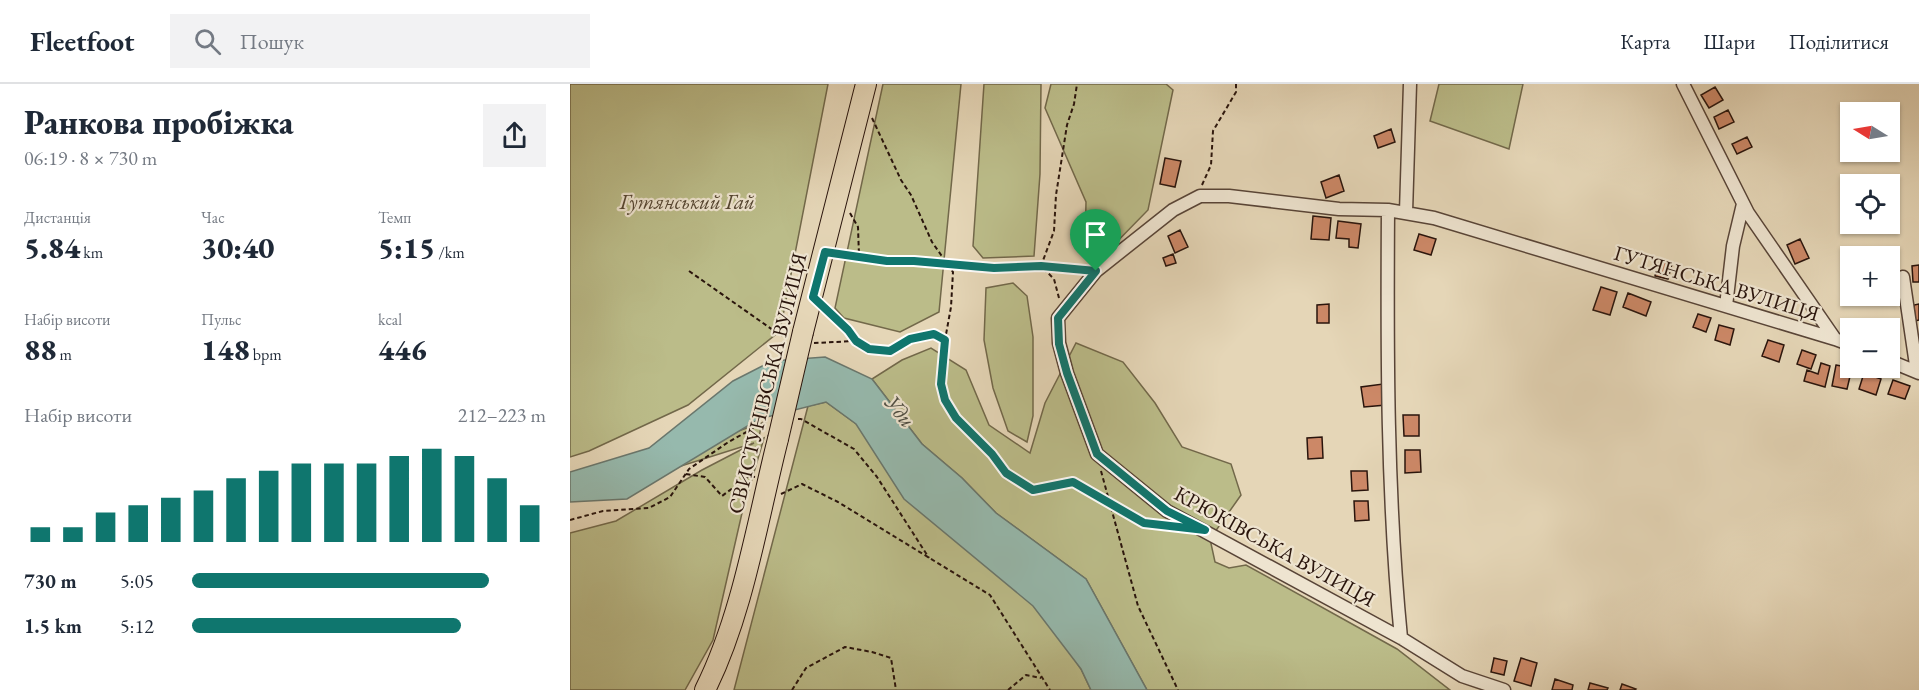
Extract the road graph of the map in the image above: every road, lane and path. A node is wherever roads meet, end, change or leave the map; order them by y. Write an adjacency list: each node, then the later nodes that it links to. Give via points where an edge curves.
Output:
1 (1077, 84): 14 (path, via 1065,136 1054,231)
2 (1236, 84): 6 (path, via 1236,92 1213,131 1211,165)
3 (1410, 84): 10 (street)
4 (1683, 84): 7 (street, ГУТЯНСЬКА ВУЛИЦЯ)
5 (866, 89): 8 (main road, СВИСТУНІВСЬКА ВУЛИЦЯ); 13 (path, via 870,113 901,180 932,242)
6 (1196, 198): 9 (street, ГУТЯНСЬКА ВУЛИЦЯ, via 1228,196 1339,209); 16 (street, ГУТЯНСЬКА ВУЛИЦЯ, via 1173,210)
7 (1743, 204): 19 (street); 22 (street, ГУТЯНСЬКА ВУЛИЦЯ)
8 (835, 210): 11 (main road, СВИСТУНІВСЬКА ВУЛИЦЯ); 12 (path, via 851,213 858,227)
9 (1388, 210): 10 (street, ГУТЯНСЬКА ВУЛИЦЯ); 34 (street, via 1389,454)
10 (1406, 212): 19 (street, ГУТЯНСЬКА ВУЛИЦЯ)
11 (825, 252): 12 (path); 18 (main road, СВИСТУНІВСЬКА ВУЛИЦЯ)
12 (859, 256): 13 (path)
13 (948, 264): 14 (path, via 994,268); 23 (path, via 953,272)
14 (1041, 266): 16 (path); 20 (path, via 1054,279 1060,299)
15 (689, 271): 21 (path, via 780,335)
16 (1096, 271): 20 (street, ГУТЯНСЬКА ВУЛИЦЯ)
17 (1903, 276): 27 (street)
18 (813, 297): 21 (main road, СВИСТУНІВСЬКА ВУЛИЦЯ); 24 (path)
19 (1726, 306): 22 (street, ГУТЯНСЬКА ВУЛИЦЯ)
20 (1058, 318): 28 (street, via 1059,344 1067,373)
21 (801, 337): 24 (path, via 819,344); 36 (main road, СВИСТУНІВСЬКА ВУЛИЦЯ, bridge, via 740,593)
22 (1835, 339): 25 (street)
23 (945, 340): 24 (path, via 934,334 910,339 890,351 869,349); 32 (path, via 941,384 945,400 956,418 1006,473 1033,490 1073,482)
24 (856, 341)
25 (1840, 341)
26 (1900, 365): 27 (street)
27 (1918, 372)
28 (1097, 454): 32 (path); 34 (street, КРЮКІВСЬКА ВУЛИЦЯ, via 1167,511)
29 (686, 474): 30 (path, via 705,477 722,496 749,476)
30 (758, 477)
31 (780, 494): 35 (path, via 802,483 990,595)
32 (1108, 503): 33 (path, via 1144,523); 41 (path, via 1137,606)
33 (1174, 527)
34 (1401, 639): 42 (street, КРЮКІВСЬКА ВУЛИЦЯ, via 1462,676)
35 (1042, 679): 39 (path, via 1026,675); 40 (path)
36 (705, 690)
37 (792, 690): 38 (path, via 806,668 845,647 891,658)
38 (897, 690)
39 (1008, 690)
40 (1050, 690)
41 (1178, 690)
42 (1504, 690)

